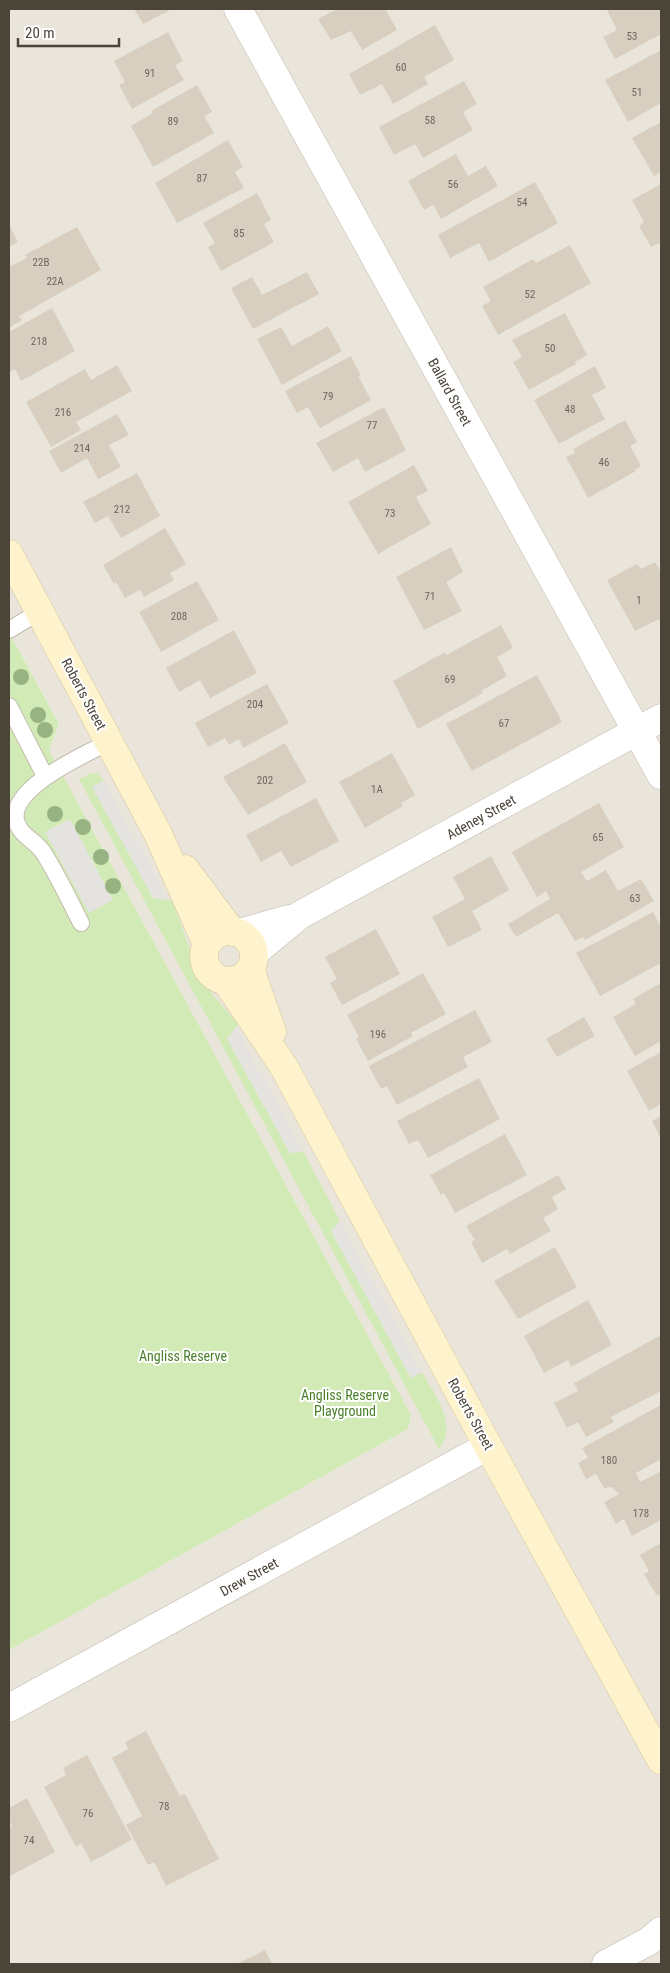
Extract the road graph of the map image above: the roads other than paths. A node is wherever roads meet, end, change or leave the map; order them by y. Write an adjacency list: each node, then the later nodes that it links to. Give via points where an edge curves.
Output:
1 (238, 9): 7 (street, Ballard Street)
2 (9, 554): 3 (street, Roberts Street)
3 (39, 612): 4 (lane); 8 (street, Roberts Street)
4 (9, 630)
5 (9, 706): 10 (lane)
6 (661, 718): 7 (street, Adeney Street)
7 (637, 731): 9 (street, Ballard Street); 14 (street, Adeney Street)
8 (109, 742): 10 (lane); 11 (street, Roberts Street)
9 (661, 775)
10 (46, 776): 12 (lane, via 19,805 16,821 22,832 42,850)
11 (158, 834): 13 (street, Roberts Street); 14 (street, Roberts Street)
12 (81, 923)
13 (207, 944): 14 (street, via 217,934); 15 (street, via 204,952 206,968 212,975)
14 (244, 947): 15 (street, via 239,979); 16 (street, Roberts Street)
15 (226, 981): 16 (street, Roberts Street)
16 (284, 1067): 17 (street, Roberts Street)
17 (488, 1446): 18 (street, Drew Street); 19 (street, Roberts Street)
18 (9, 1708)
19 (661, 1760)
20 (657, 1936): 21 (street)
21 (606, 1964)

